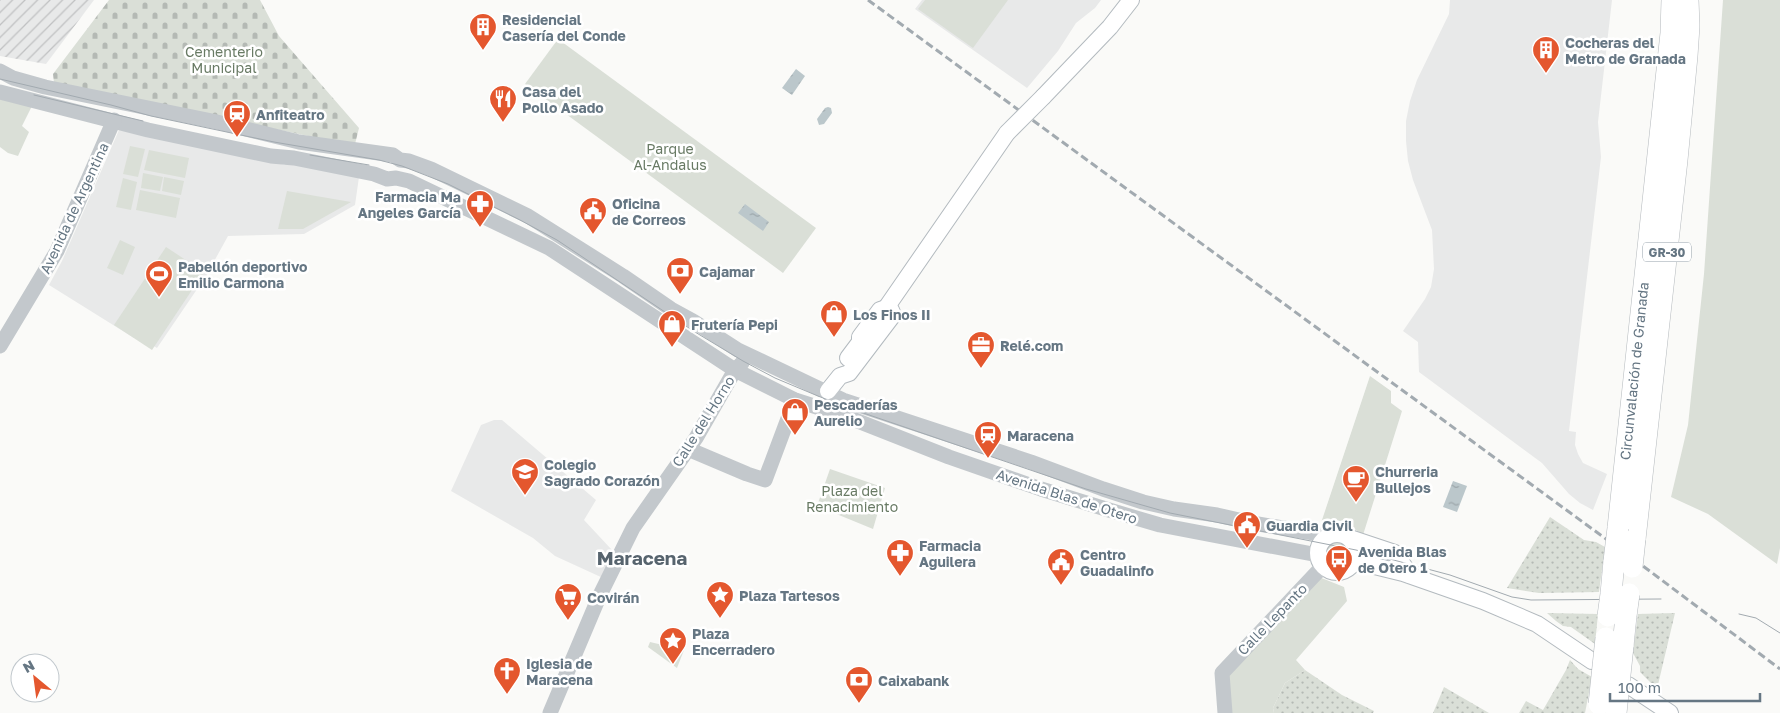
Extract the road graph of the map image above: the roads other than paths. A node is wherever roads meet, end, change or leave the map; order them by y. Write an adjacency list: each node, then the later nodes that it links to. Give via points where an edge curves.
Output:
1 (1132, 0): 17 (main road, bridge, via 1007,133 886,308 893,315 841,368 840,376)
2 (1663, 0): 7 (highway, via 1663,33)
3 (1672, 0): 7 (highway, Circunvalación de Granada / GR-30)
4 (1688, 0): 6 (highway, Circunvalación de Granada / GR-30)
5 (1698, 0): 6 (highway, via 1698,9)
6 (1689, 26): 21 (highway, Circunvalación de Granada / GR-30, via 1676,170)
7 (1668, 58): 21 (highway, Circunvalación de Granada / GR-30)
8 (0, 71): 11 (street, via 45,87 299,142)
9 (0, 92): 10 (street, Avenida Blas de Otero)
10 (114, 120): 13 (street, Avenida Blas de Otero, via 211,144); 14 (street, Avenida de Argentina, via 57,251)
11 (385, 155): 12 (street, via 393,155); 13 (street, via 379,160 377,170)
12 (400, 160): 13 (street, via 401,172); 15 (street, Avenida Blas de Otero, via 431,169 528,216 671,309 738,350)
13 (389, 177): 16 (street, Avenida Blas de Otero, via 416,184 548,248)
14 (0, 346)
15 (754, 356): 16 (street); 17 (street, Avenida Blas de Otero)
16 (735, 370): 18 (street, Avenida Blas de Otero); 20 (street, Calle del Horno)
17 (828, 391): 18 (street); 19 (street); 22 (street, Avenida Blas de Otero, via 843,400 1143,502)
18 (795, 400): 19 (street, Avenida Blas de Otero); 20 (street, via 765,480)
19 (820, 408): 24 (street, Avenida Blas de Otero, via 1041,490 1160,525)
20 (688, 449): 30 (street, Calle del Horno, via 633,528 599,597)
21 (1633, 476): 29 (highway, Circunvalación de Granada / GR-30, bridge)
22 (1326, 537): 23 (main road, via 1340,534); 24 (main road, via 1322,542)
23 (1350, 538): 25 (main road, via 1356,550); 26 (main road, via 1395,553)
24 (1320, 560): 25 (main road, via 1328,570 1338,572 1349,568); 31 (street, Calle Lepanto, via 1222,673)
25 (1354, 561): 26 (main road)
26 (1410, 575): 27 (main road, via 1537,624)
27 (1592, 661)
28 (1628, 686): 32 (main road)
29 (1604, 710)
30 (550, 713)
31 (1226, 713)
32 (1670, 713)

